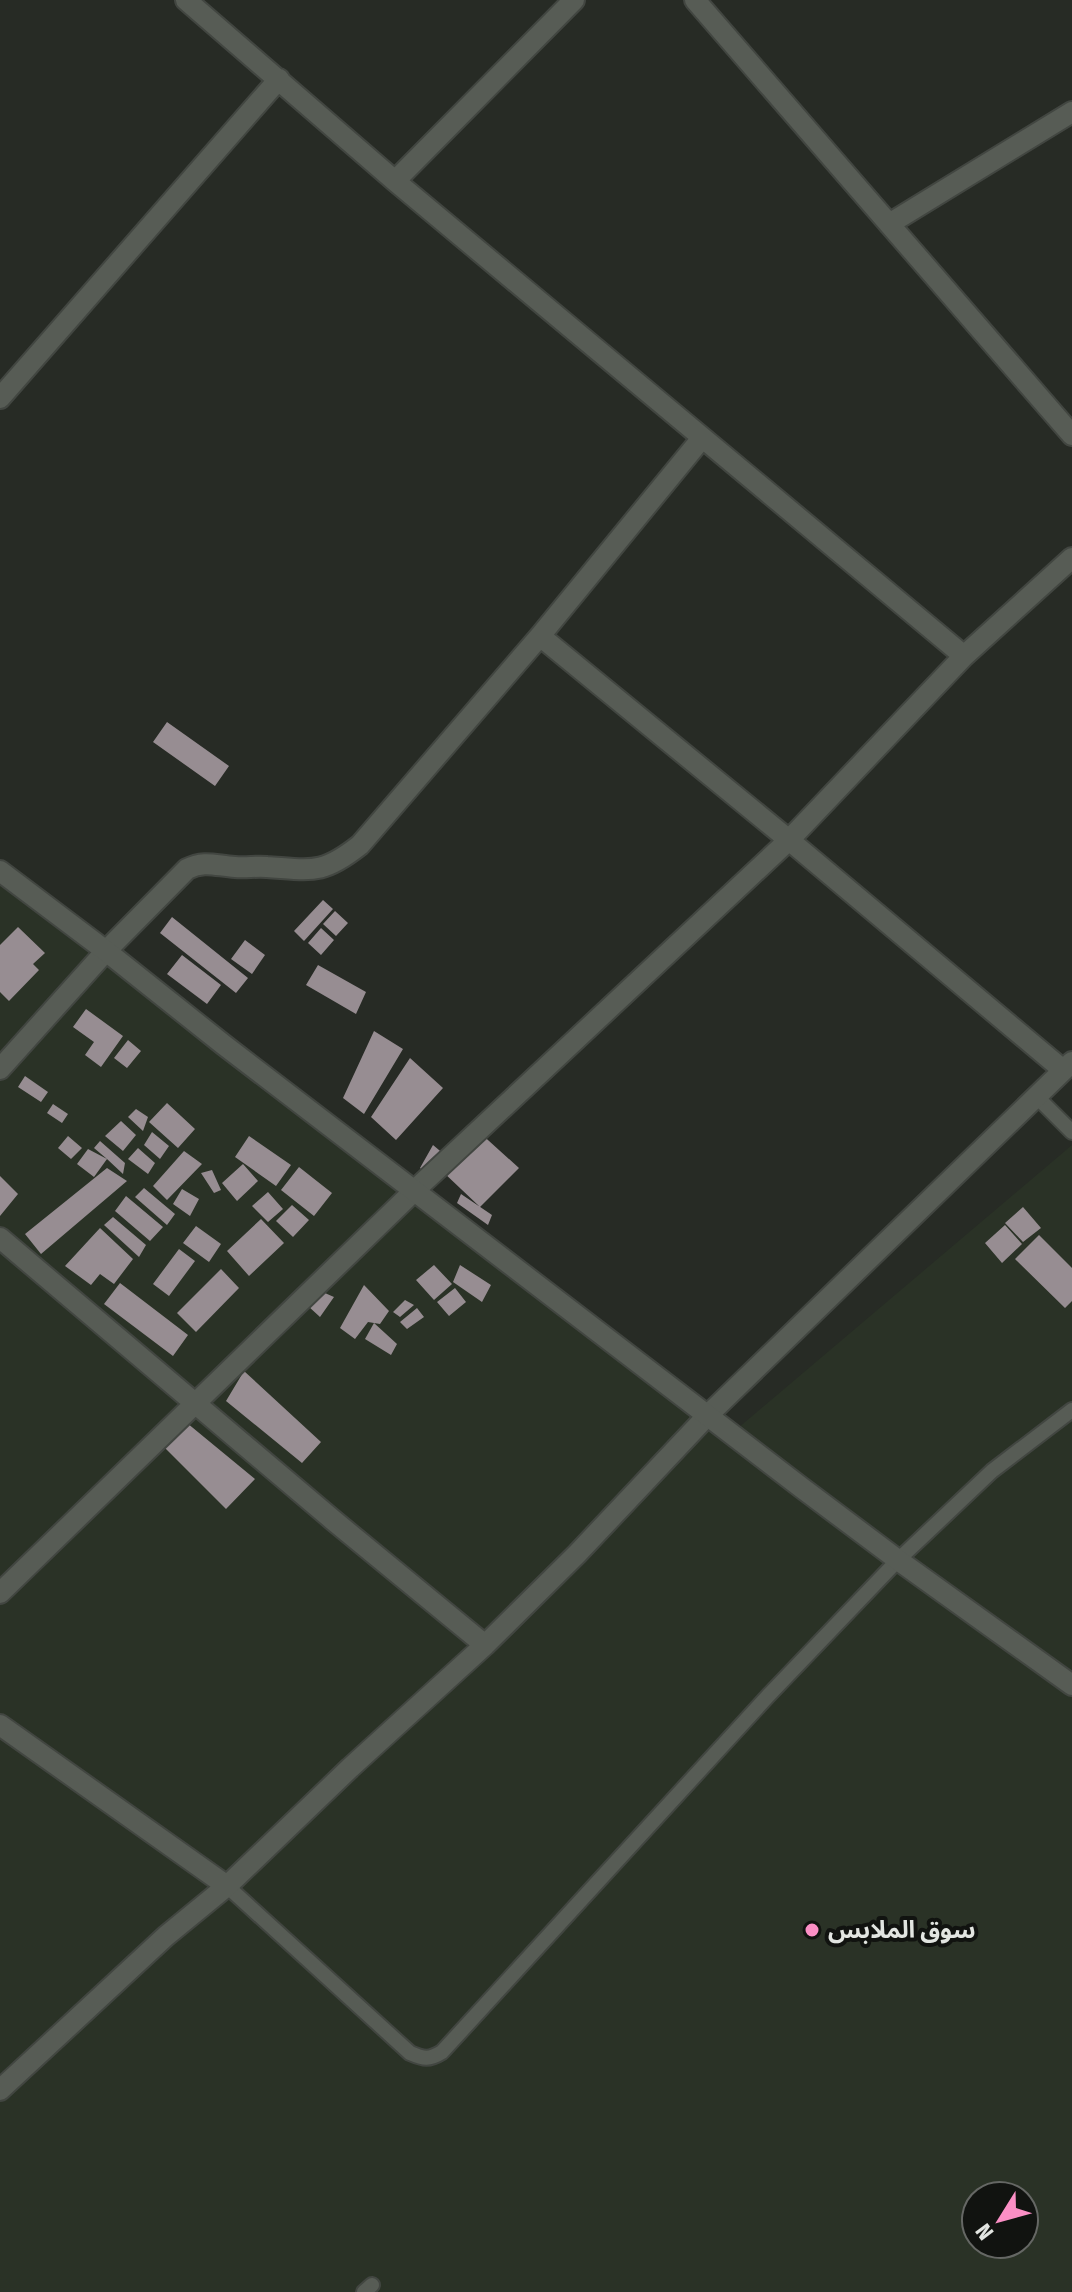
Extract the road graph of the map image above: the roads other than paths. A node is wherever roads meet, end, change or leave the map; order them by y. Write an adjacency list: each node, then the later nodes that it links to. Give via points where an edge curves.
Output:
1 (186, 0): 4 (street)
2 (574, 0): 6 (street)
3 (695, 0): 7 (street)
4 (279, 79): 6 (street); 8 (street)
5 (1072, 112): 7 (street)
6 (395, 181): 10 (street)
7 (889, 224): 9 (street)
8 (0, 398)
9 (1072, 435)
10 (702, 438): 12 (street); 13 (street)
11 (1072, 558): 13 (street)
12 (540, 636): 14 (street); 16 (street, via 360,845 339,862 310,871 200,863 187,869)
13 (964, 656): 14 (street)
14 (789, 840): 17 (street); 21 (street)
15 (0, 871): 16 (street)
16 (106, 951): 18 (street); 21 (street)
17 (1068, 1066): 19 (street)
18 (0, 1069)
19 (1036, 1096): 20 (lane); 25 (street)
20 (1072, 1132)
21 (415, 1190): 23 (street); 25 (street)
22 (0, 1238): 23 (street)
23 (196, 1402): 27 (street); 28 (street)
24 (1072, 1410): 26 (lane, via 992,1471)
25 (708, 1415): 26 (street); 28 (street)
26 (898, 1560): 29 (street); 31 (lane, via 432,2058 410,2053)
27 (0, 1593)
28 (485, 1645): 31 (street)
29 (1072, 1685)
30 (0, 1725): 31 (street)
31 (227, 1886): 32 (street)
32 (0, 2090)

